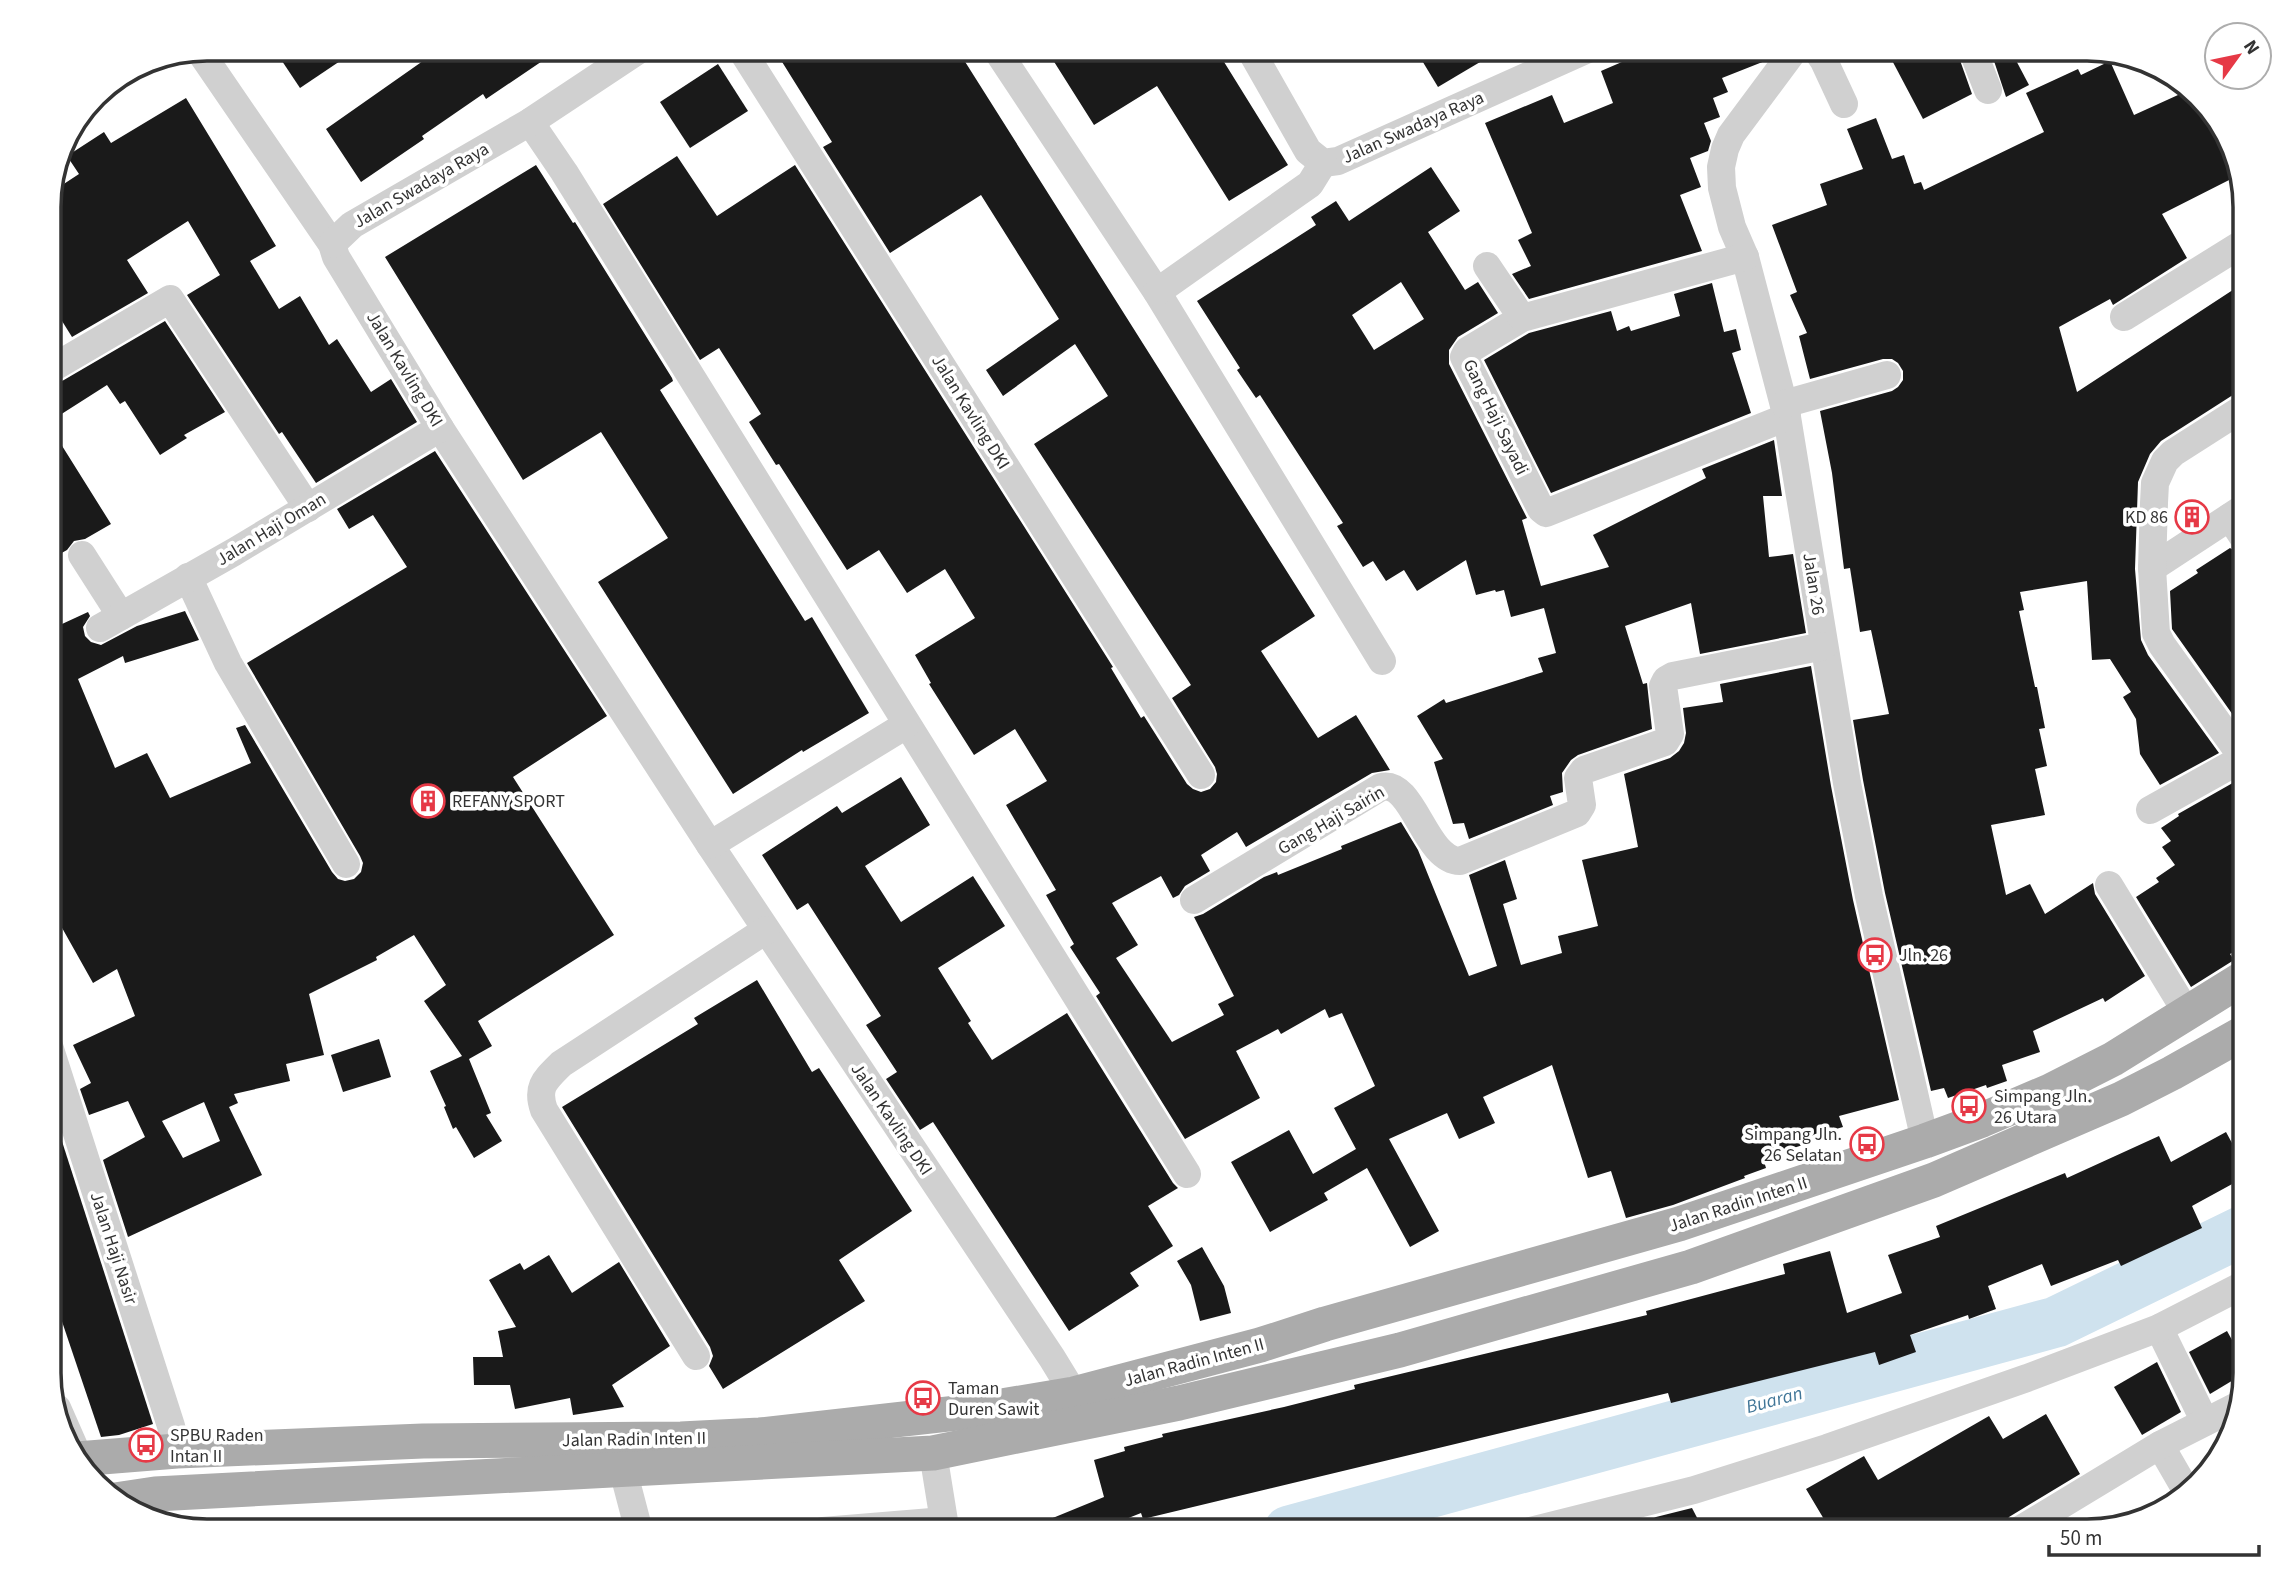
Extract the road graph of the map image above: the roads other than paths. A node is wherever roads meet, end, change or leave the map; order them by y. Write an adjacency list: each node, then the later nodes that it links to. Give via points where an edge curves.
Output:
1 (1257, 61): 13 (street, Jalan Swadaya Raya, via 1308,151)
2 (1561, 61): 13 (street, Jalan Swadaya Raya, via 1338,161)
3 (1786, 61): 16 (street, Jalan 26, via 1731,135 1721,167 1732,227)
4 (1824, 61): 11 (street)
5 (1977, 61): 10 (street)
6 (208, 62): 14 (street)
7 (621, 62): 12 (street, Jalan Swadaya Raya)
8 (749, 62): 36 (street, Jalan Kavling DKI)
9 (1004, 62): 18 (street)
10 (1988, 90)
11 (1844, 104)
12 (530, 122): 14 (street, Jalan Swadaya Raya, via 352,225); 33 (street)
13 (1323, 163): 18 (street, via 1310,184)
14 (332, 244): 25 (street, Jalan Kavling DKI)
15 (2233, 249): 19 (street)
16 (1745, 257): 20 (street, Gang Haji Sayadi); 23 (street, Jalan 26)
17 (1487, 266): 20 (street)
18 (1157, 292): 32 (street)
19 (2124, 317)
20 (1522, 318): 23 (street, Gang Haji Sayadi, via 1464,357 1544,513)
21 (62, 362): 26 (street, via 170,299)
22 (1887, 375): 23 (street)
23 (1786, 410): 31 (street, Jalan 26)
24 (2233, 415): 29 (street, via 2165,461 2155,483)
25 (440, 428): 26 (street, Jalan Haji Oman); 38 (street, Jalan Kavling DKI)
26 (308, 508): 30 (street, Jalan Haji Oman)
27 (2233, 526): 29 (street)
28 (82, 555): 30 (street, Jalan Haji Oman, via 111,622)
29 (2152, 568): 34 (street, via 2154,622 2162,645)
30 (188, 578): 39 (street, via 228,663)
31 (1824, 646): 41 (street, Gang Haji Sairin, via 1672,676 1663,686 1670,734 1665,742 1582,771 1578,778 1582,805 1577,813 1461,862 1439,852 1405,799 1396,788 1386,786); 47 (street, Jalan 26, via 1869,896)
32 (1382, 660)
33 (906, 725): 38 (street); 48 (street)
34 (2233, 743)
35 (2233, 764): 37 (street)
36 (1201, 775)
37 (2150, 810)
38 (710, 845): 42 (street, Jalan Kavling DKI)
39 (346, 863)
40 (2109, 885): 44 (street)
41 (1194, 900)
42 (766, 930): 53 (street, via 561,1064 541,1087 544,1110); 54 (street, Jalan Kavling DKI)
43 (2233, 984): 44 (main road, Jalan Radin Inten II)
44 (2187, 1013): 47 (main road, Jalan Radin Inten II, via 2050,1091)
45 (2233, 1039): 50 (main road, Jalan Radin Inten II, via 2121,1099 1934,1180)
46 (62, 1086): 58 (street, Jalan Haji Nasir)
47 (1925, 1141): 49 (main road, Jalan Radin Inten II)
48 (1187, 1174)
49 (1679, 1224): 50 (main road); 54 (main road, Jalan Radin Inten II)
50 (1691, 1267): 59 (main road, Jalan Radin Inten II, via 1400,1350 1179,1404)
51 (2233, 1290): 52 (street)
52 (2159, 1328): 56 (street); 66 (street, via 1827,1448 1694,1490)
53 (696, 1356)
54 (1074, 1394): 58 (main road, Jalan Radin Inten II, via 966,1412 760,1435)
55 (2228, 1410): 56 (street)
56 (2205, 1422): 57 (street)
57 (2160, 1444): 62 (street); 67 (street)
58 (177, 1451): 60 (main road, Jalan Radin Inten II)
59 (933, 1453): 61 (main road, Jalan Radin Inten II); 65 (street)
60 (89, 1458)
61 (623, 1470): 63 (main road, Jalan Radin Inten II); 64 (street)
62 (2182, 1483)
63 (131, 1497)
64 (636, 1519)
65 (943, 1519)
66 (1578, 1519)
67 (2038, 1519)

